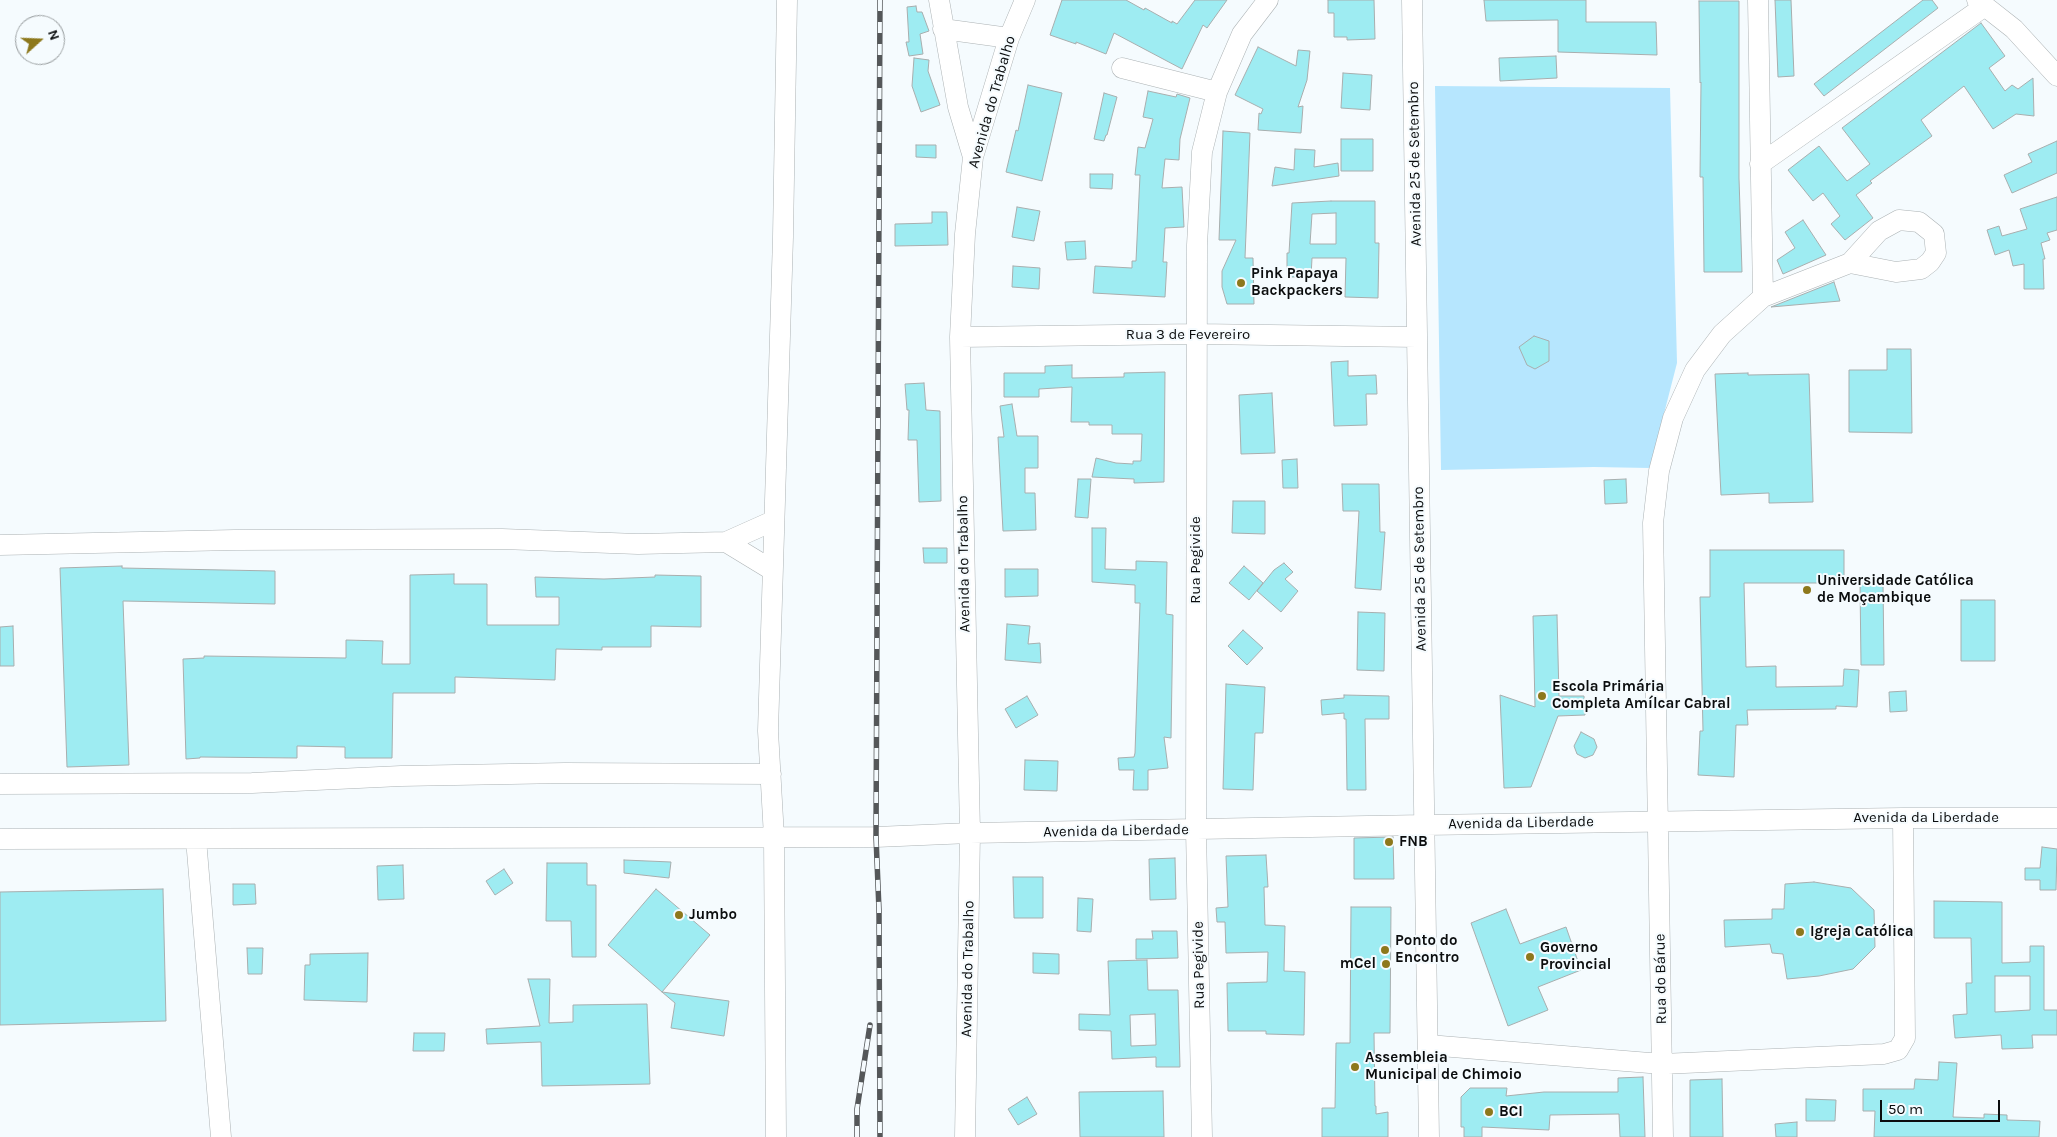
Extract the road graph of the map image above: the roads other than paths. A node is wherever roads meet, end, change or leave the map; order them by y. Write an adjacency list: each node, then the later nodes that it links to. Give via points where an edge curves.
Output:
1 (787, 0): 20 (street)
2 (940, 0): 8 (street)
3 (1025, 0): 9 (street, Avenida do Trabalho)
4 (1268, 0): 12 (street, Rua Pegivide, via 1242,34)
5 (1412, 0): 19 (street, Avenida 25 de Setembro)
6 (1758, 0): 14 (street)
7 (1981, 3): 11 (street, via 2014,29); 14 (street)
8 (943, 29): 9 (street); 13 (street, via 958,107)
9 (1009, 38): 13 (street, Avenida do Trabalho)
10 (1122, 68): 12 (street)
11 (2056, 73)
12 (1217, 92): 17 (street, Rua Pegivide, via 1202,152)
13 (973, 157): 18 (street, Avenida do Trabalho)
14 (1760, 164): 16 (street)
15 (1850, 263): 16 (street)
16 (1763, 297): 28 (street, Rua do Bárue, via 1722,334 1695,370 1673,418 1659,471 1653,523)
17 (1196, 334): 18 (street, Rua 3 de Fevereiro); 19 (street, Rua 3 de Fevereiro); 30 (street, Rua Pegivide)
18 (960, 337): 31 (street, Avenida do Trabalho)
19 (1417, 337): 29 (street, Avenida 25 de Setembro)
20 (774, 521): 21 (street); 23 (street)
21 (726, 542): 22 (street, via 235,540); 23 (street)
22 (0, 545)
23 (772, 570): 24 (street, via 768,731)
24 (771, 774): 25 (street, via 565,773 252,783); 32 (street)
25 (0, 784)
26 (1904, 818): 27 (street, Avenida da Liberdade); 28 (street, Avenida da Liberdade); 36 (street, via 1905,1038 1898,1050 1884,1054)
27 (2057, 818)
28 (1658, 821): 29 (street, Avenida da Liberdade); 36 (street, Rua do Bárue)
29 (1424, 825): 30 (street, Avenida da Liberdade); 35 (street, Avenida 25 de Setembro)
30 (1196, 829): 31 (street, Avenida da Liberdade); 40 (street, Rua Pegivide)
31 (970, 833): 32 (street, Avenida da Liberdade); 39 (street, Avenida do Trabalho)
32 (774, 837): 34 (street, Avenida da Liberdade); 38 (street)
33 (0, 839): 34 (street, Avenida da Liberdade)
34 (196, 839): 37 (street)
35 (1428, 1045): 36 (street); 41 (street, Avenida 25 de Setembro)
36 (1662, 1064): 42 (street, Rua do Bárue)
37 (221, 1137)
38 (776, 1137)
39 (965, 1137)
40 (1202, 1137)
41 (1429, 1137)
42 (1663, 1137)

